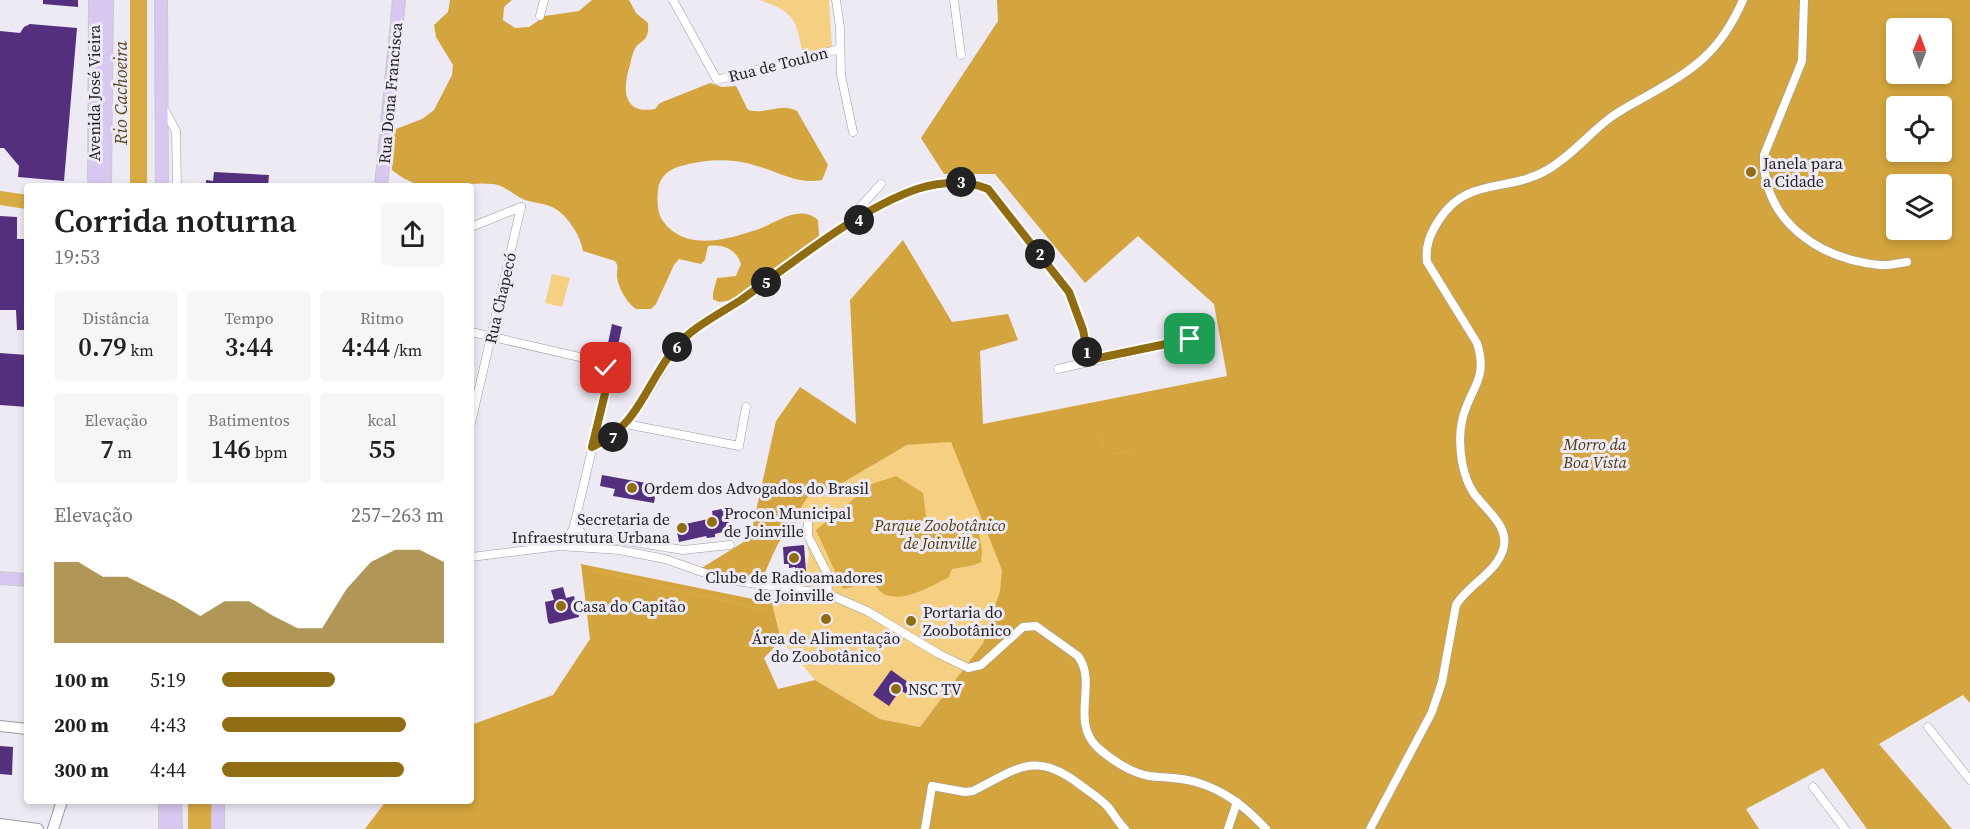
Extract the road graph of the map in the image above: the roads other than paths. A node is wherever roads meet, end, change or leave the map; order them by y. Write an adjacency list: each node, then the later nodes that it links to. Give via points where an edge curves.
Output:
1 (95, 0): 16 (main road, Avenida José Vieira)
2 (107, 0): 17 (main road, Avenida José Vieira)
3 (161, 0): 14 (main road)
4 (399, 0): 20 (main road, Rua Dona Francisca)
5 (544, 0): 11 (street)
6 (673, 0): 12 (street, Rua de Toulon, via 717,80)
7 (836, 0): 12 (street)
8 (954, 0): 13 (street)
9 (1743, 0): 67 (street, via 1720,42 1692,68 1617,113 1546,171 1528,179 1467,192 1445,210 1431,233 1427,262 1482,357 1482,369 1462,420 1462,461 1471,489 1498,522 1505,539 1491,570 1456,605 1442,682 1432,712)
10 (1804, 0): 24 (street, via 1802,61 1764,154 1768,191 1787,221 1820,248 1881,265)
11 (540, 16)
12 (840, 49): 15 (street, via 842,84)
13 (961, 55)
14 (162, 104): 18 (main road); 19 (street, via 176,131)
15 (854, 132)
16 (94, 183)
17 (105, 183)
18 (162, 183)
19 (177, 183)
20 (381, 183)
21 (881, 184): 23 (street)
22 (474, 226): 26 (street, Rua Chapecó, via 521,207)
23 (837, 233): 28 (street, via 886,203 920,189 959,182 988,189 1069,292); 32 (street, via 681,342)
24 (1907, 262)
25 (474, 333): 26 (street)
26 (491, 336): 31 (street, Rua Chapecó); 33 (street, via 597,361 606,368 609,377)
27 (1190, 339): 28 (street)
28 (1089, 360): 29 (street)
29 (1058, 369)
30 (746, 407): 32 (street, via 739,446)
31 (474, 410)
32 (626, 424): 33 (street, via 614,436)
33 (592, 447): 35 (street)
34 (808, 523): 46 (street, via 808,536 827,573)
35 (574, 526): 36 (street); 39 (street)
36 (595, 539): 37 (street); 40 (street)
37 (643, 543): 38 (street, via 691,550); 41 (street); 42 (street)
38 (730, 544)
39 (560, 546): 40 (street); 43 (street)
40 (595, 548): 41 (street)
41 (634, 552): 42 (street)
42 (650, 555): 46 (street, via 722,579)
43 (474, 557)
44 (0, 578): 45 (main road)
45 (24, 580)
46 (828, 594): 52 (street, via 867,610 968,668 981,665 1023,627 1042,629 1083,662 1084,722 1097,746 1142,774 1197,782)
47 (0, 726): 49 (main road)
48 (1928, 727): 50 (street)
49 (24, 729)
50 (1970, 780)
51 (1813, 787): 68 (street)
52 (1237, 802): 65 (street); 66 (street)
53 (61, 804): 59 (main road)
54 (165, 804): 60 (main road)
55 (175, 804): 61 (main road)
56 (218, 804): 62 (main road)
57 (0, 824): 58 (main road)
58 (39, 829)
59 (53, 829)
60 (165, 829)
61 (176, 829)
62 (218, 829)
63 (926, 829): 64 (street, via 932,786 973,791 1036,765 1062,771 1107,806)
64 (1125, 829)
65 (1228, 829)
66 (1266, 829)
67 (1370, 829)
68 (1845, 829)

